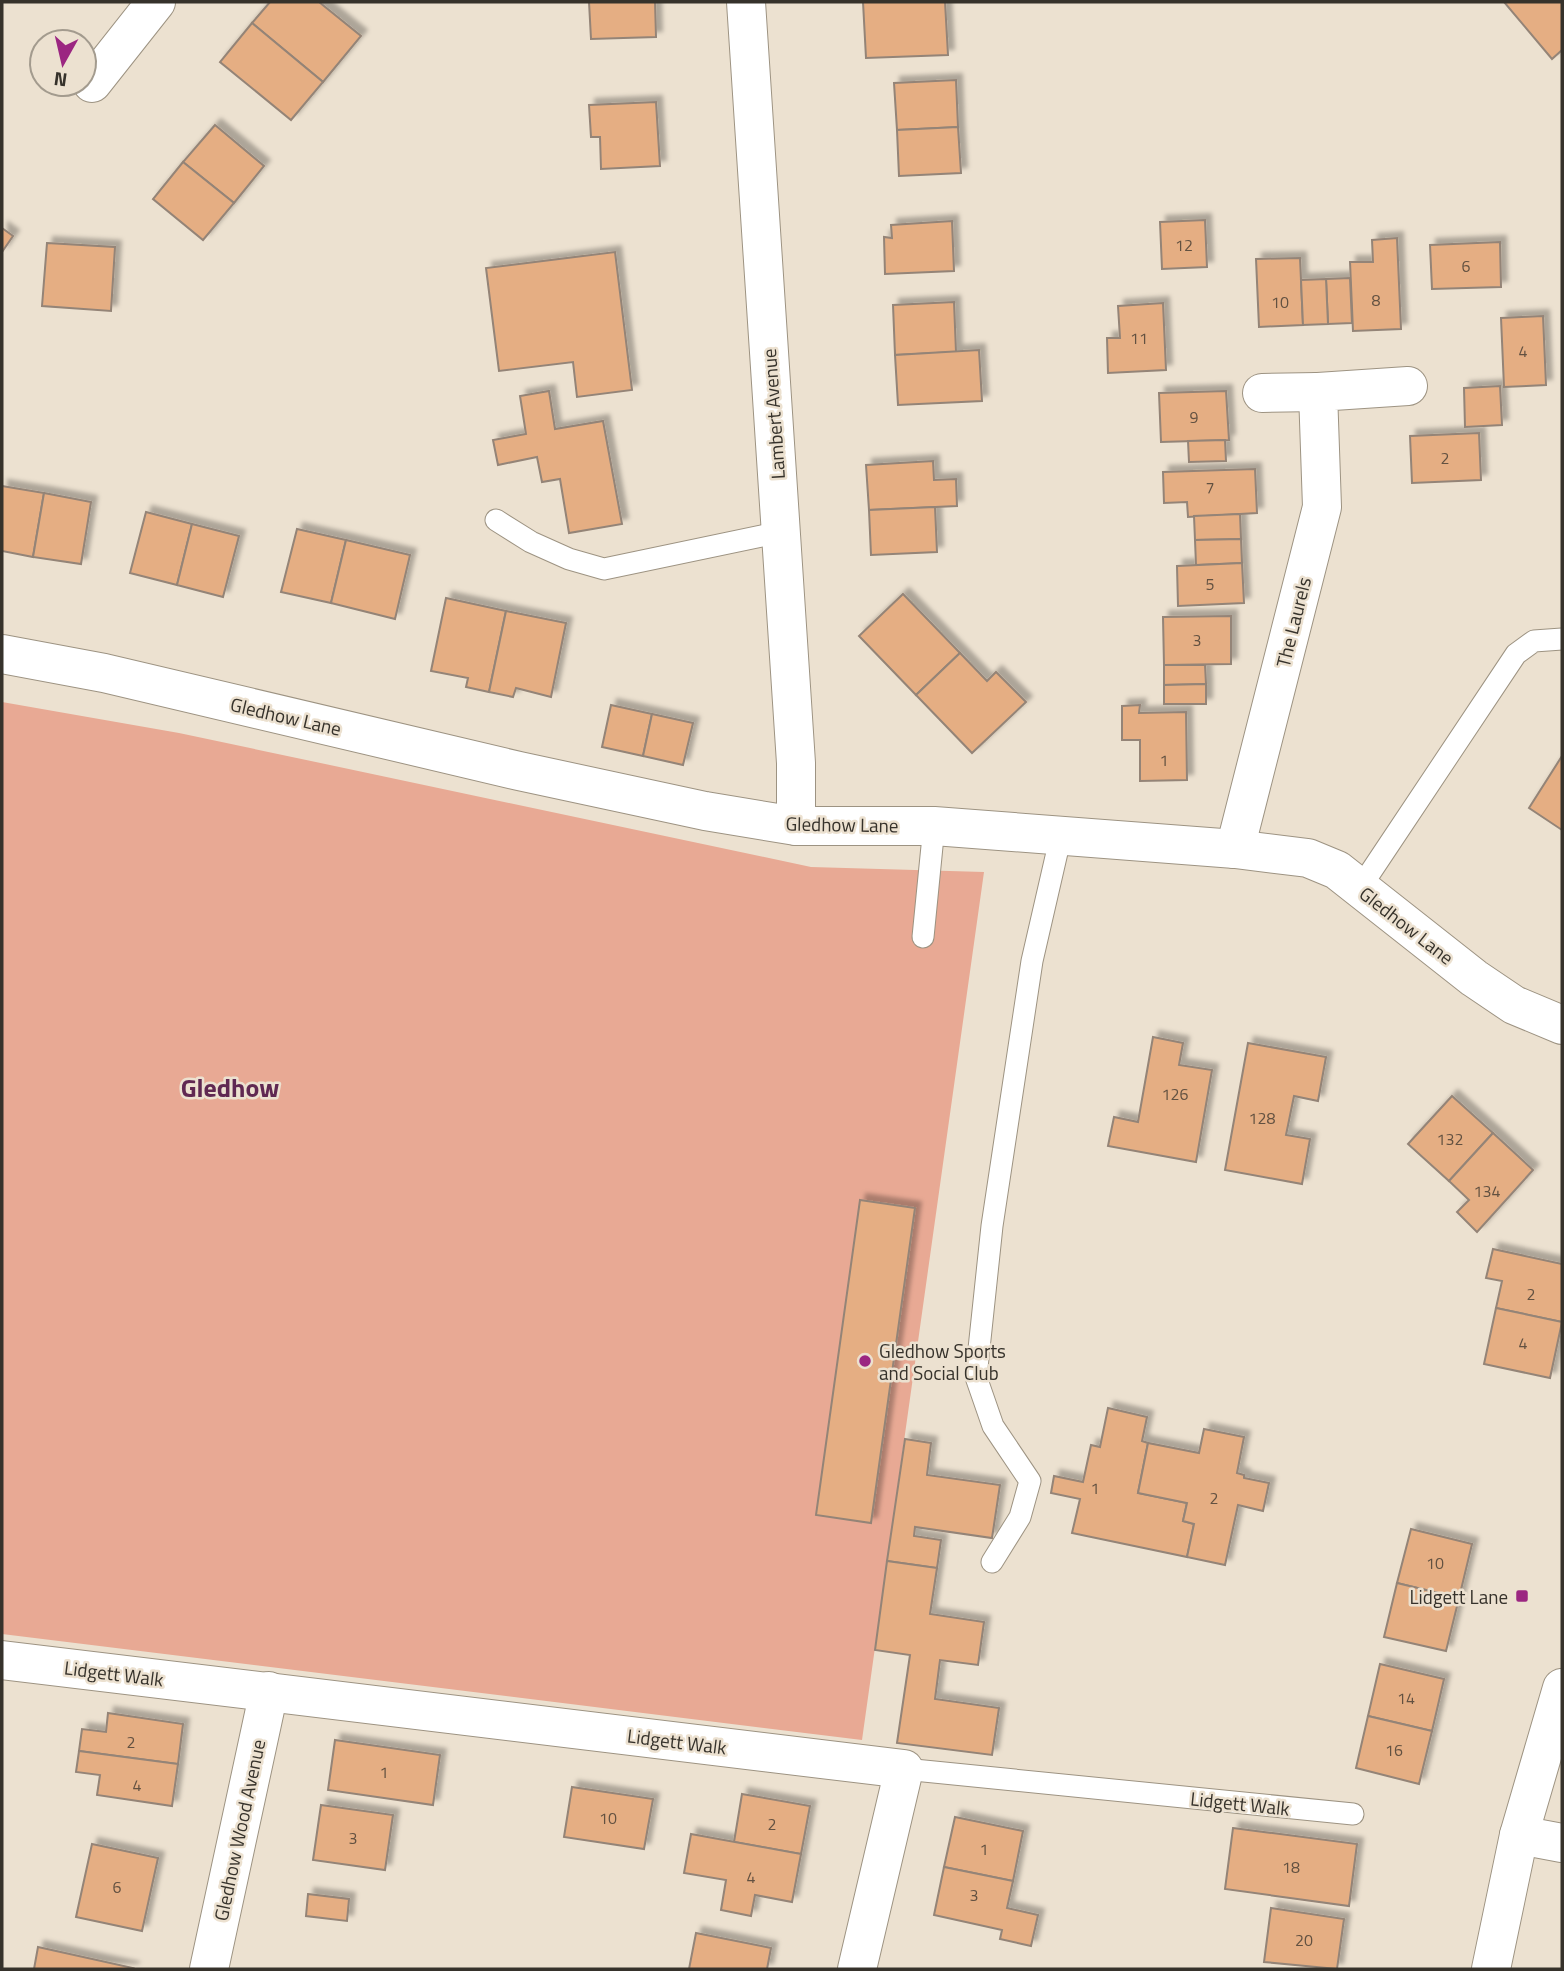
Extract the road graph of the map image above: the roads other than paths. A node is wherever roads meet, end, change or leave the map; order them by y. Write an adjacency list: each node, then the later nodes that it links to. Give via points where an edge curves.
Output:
1 (156, 2): 3 (street)
2 (746, 2): 8 (street, Lambert Avenue)
3 (98, 75)
4 (1408, 386): 5 (street)
5 (1318, 392): 6 (street); 14 (street, The Laurels, via 1322,507)
6 (1262, 393)
7 (496, 520): 8 (lane, via 531,542 604,569)
8 (781, 532): 11 (street, Lambert Avenue)
9 (1562, 639): 15 (lane, via 1534,641 1516,654)
10 (2, 654): 11 (street, Gledhow Lane, via 104,673 519,771)
11 (796, 826): 12 (street, Gledhow Lane)
12 (934, 826): 13 (street, Gledhow Lane); 16 (lane)
13 (1060, 835): 14 (street, Gledhow Lane); 18 (lane, via 1030,974 992,1226 976,1377 993,1426 1030,1481 1020,1517)
14 (1235, 849): 15 (street, Gledhow Lane, via 1308,858 1337,870)
15 (1360, 888): 17 (street, Gledhow Lane, via 1474,978 1514,1005)
16 (923, 937)
17 (1562, 1025)
18 (992, 1562)
19 (2, 1660): 21 (street, Lidgett Walk)
20 (1562, 1689): 24 (street)
21 (269, 1691): 22 (street, Lidgett Walk); 26 (street, Gledhow Wood Avenue)
22 (904, 1769): 23 (lane, Lidgett Walk); 27 (street)
23 (1353, 1814)
24 (1519, 1835): 25 (street); 28 (street)
25 (1562, 1843)
26 (209, 1969)
27 (857, 1969)
28 (1491, 1969)

